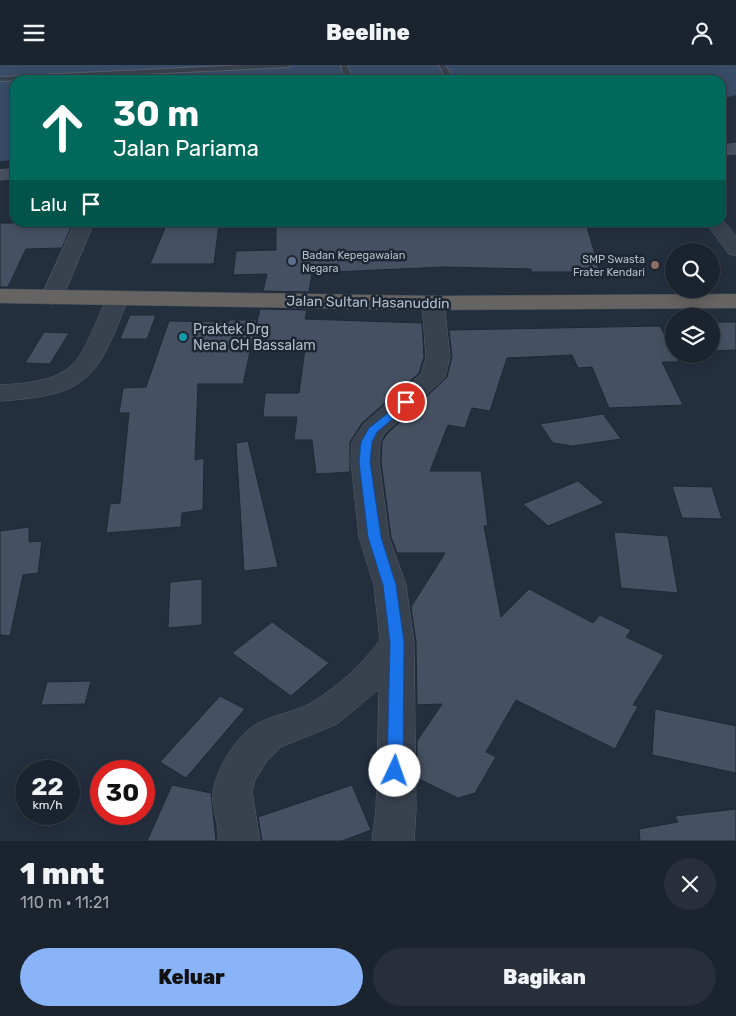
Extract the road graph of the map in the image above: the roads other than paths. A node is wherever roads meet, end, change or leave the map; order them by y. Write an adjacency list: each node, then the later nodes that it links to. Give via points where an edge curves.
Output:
1 (288, 65): 2 (lane)
2 (82, 75)
3 (82, 227): 7 (street)
4 (719, 227): 5 (street)
5 (736, 250)
6 (0, 296): 7 (highway, Jalan Sultan Hasanuddin)
7 (52, 297): 8 (highway, Jalan Sultan Hasanuddin)
8 (117, 299): 10 (highway, Jalan Sultan Hasanuddin); 11 (street, via 87,363 71,379)
9 (736, 301): 10 (highway, Jalan Sultan Hasanuddin)
10 (434, 303): 12 (street, via 438,357 434,377 373,430 366,442 365,462 374,537 390,585)
11 (0, 393)
12 (397, 642): 13 (street, via 382,665 356,691 302,725 267,737 241,769 234,782 231,800); 14 (street)
13 (240, 841)
14 (394, 841)

